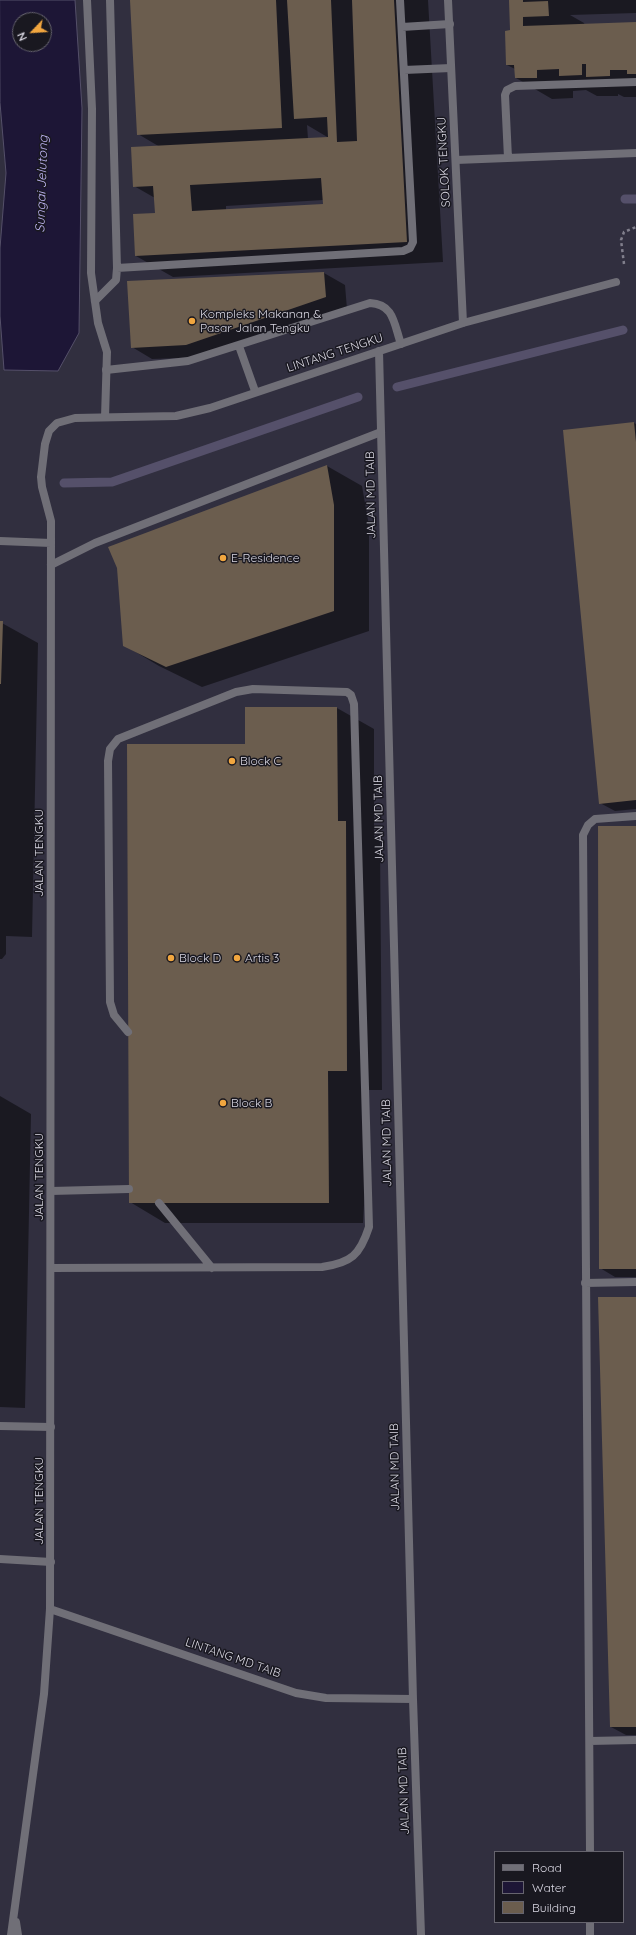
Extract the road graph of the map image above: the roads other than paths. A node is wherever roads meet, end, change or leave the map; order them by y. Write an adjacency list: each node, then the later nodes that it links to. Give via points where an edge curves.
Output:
1 (86, 0): 15 (street, via 92,109 92,273)
2 (110, 0): 13 (street)
3 (400, 0): 6 (street)
4 (448, 0): 5 (street, SOLOK TENGKU)
5 (450, 24): 6 (street); 7 (street, SOLOK TENGKU)
6 (402, 27): 8 (street)
7 (451, 68): 8 (street); 12 (street, SOLOK TENGKU)
8 (404, 70): 13 (street, via 413,242 410,248 403,251)
9 (636, 82): 11 (street, via 514,86 507,90 505,95)
10 (636, 153): 11 (street)
11 (508, 158): 12 (street)
12 (456, 160): 16 (street, SOLOK TENGKU)
13 (117, 268): 15 (street, via 116,280)
14 (616, 282): 16 (street, LINTANG TENGKU)
15 (95, 301): 20 (street, via 98,323 107,352)
16 (463, 322): 17 (street, LINTANG TENGKU)
17 (401, 344): 18 (street, via 389,309 381,303 370,303); 19 (street, LINTANG TENGKU)
18 (239, 346): 20 (street, via 188,361); 21 (street)
19 (379, 351): 21 (street, LINTANG TENGKU); 24 (street, JALAN MD TAIB)
20 (106, 370): 22 (street)
21 (255, 391): 22 (street, LINTANG TENGKU, via 210,408 176,416)
22 (106, 417): 23 (street, LINTANG TENGKU, via 75,418)
23 (57, 423): 26 (street, JALAN TENGKU, via 49,431 41,477 51,521)
24 (381, 432): 27 (street, via 95,543); 42 (street, JALAN MD TAIB)
25 (0, 541): 26 (street)
26 (51, 543): 27 (street, JALAN TENGKU)
27 (51, 564): 31 (street, JALAN TENGKU)
28 (636, 816): 36 (street, via 595,819 583,835)
29 (128, 1032): 34 (street, via 114,1015 110,1002 110,749 118,738 236,692 253,689 351,694 354,704 369,1227 364,1245 352,1258 336,1265)
30 (129, 1189): 31 (street)
31 (51, 1191): 33 (street, JALAN TENGKU)
32 (159, 1203): 34 (street)
33 (51, 1268): 34 (street); 38 (street, JALAN TENGKU)
34 (212, 1268)
35 (636, 1282): 36 (street)
36 (585, 1283): 44 (street)
37 (0, 1426): 38 (street)
38 (51, 1427): 40 (street, JALAN TENGKU)
39 (0, 1559): 40 (street)
40 (51, 1562): 41 (street, JALAN TENGKU)
41 (50, 1609): 42 (street, LINTANG MD TAIB, via 311,1696); 46 (street, JALAN TENGKU, via 44,1694)
42 (413, 1699): 50 (street, JALAN MD TAIB)
43 (636, 1740): 44 (street)
44 (590, 1741): 45 (street)
45 (590, 1851)
46 (14, 1909): 48 (street, JALAN TENGKU); 49 (street)
47 (590, 1923): 51 (street)
48 (11, 1935)
49 (18, 1935)
50 (421, 1935)
51 (590, 1935)

